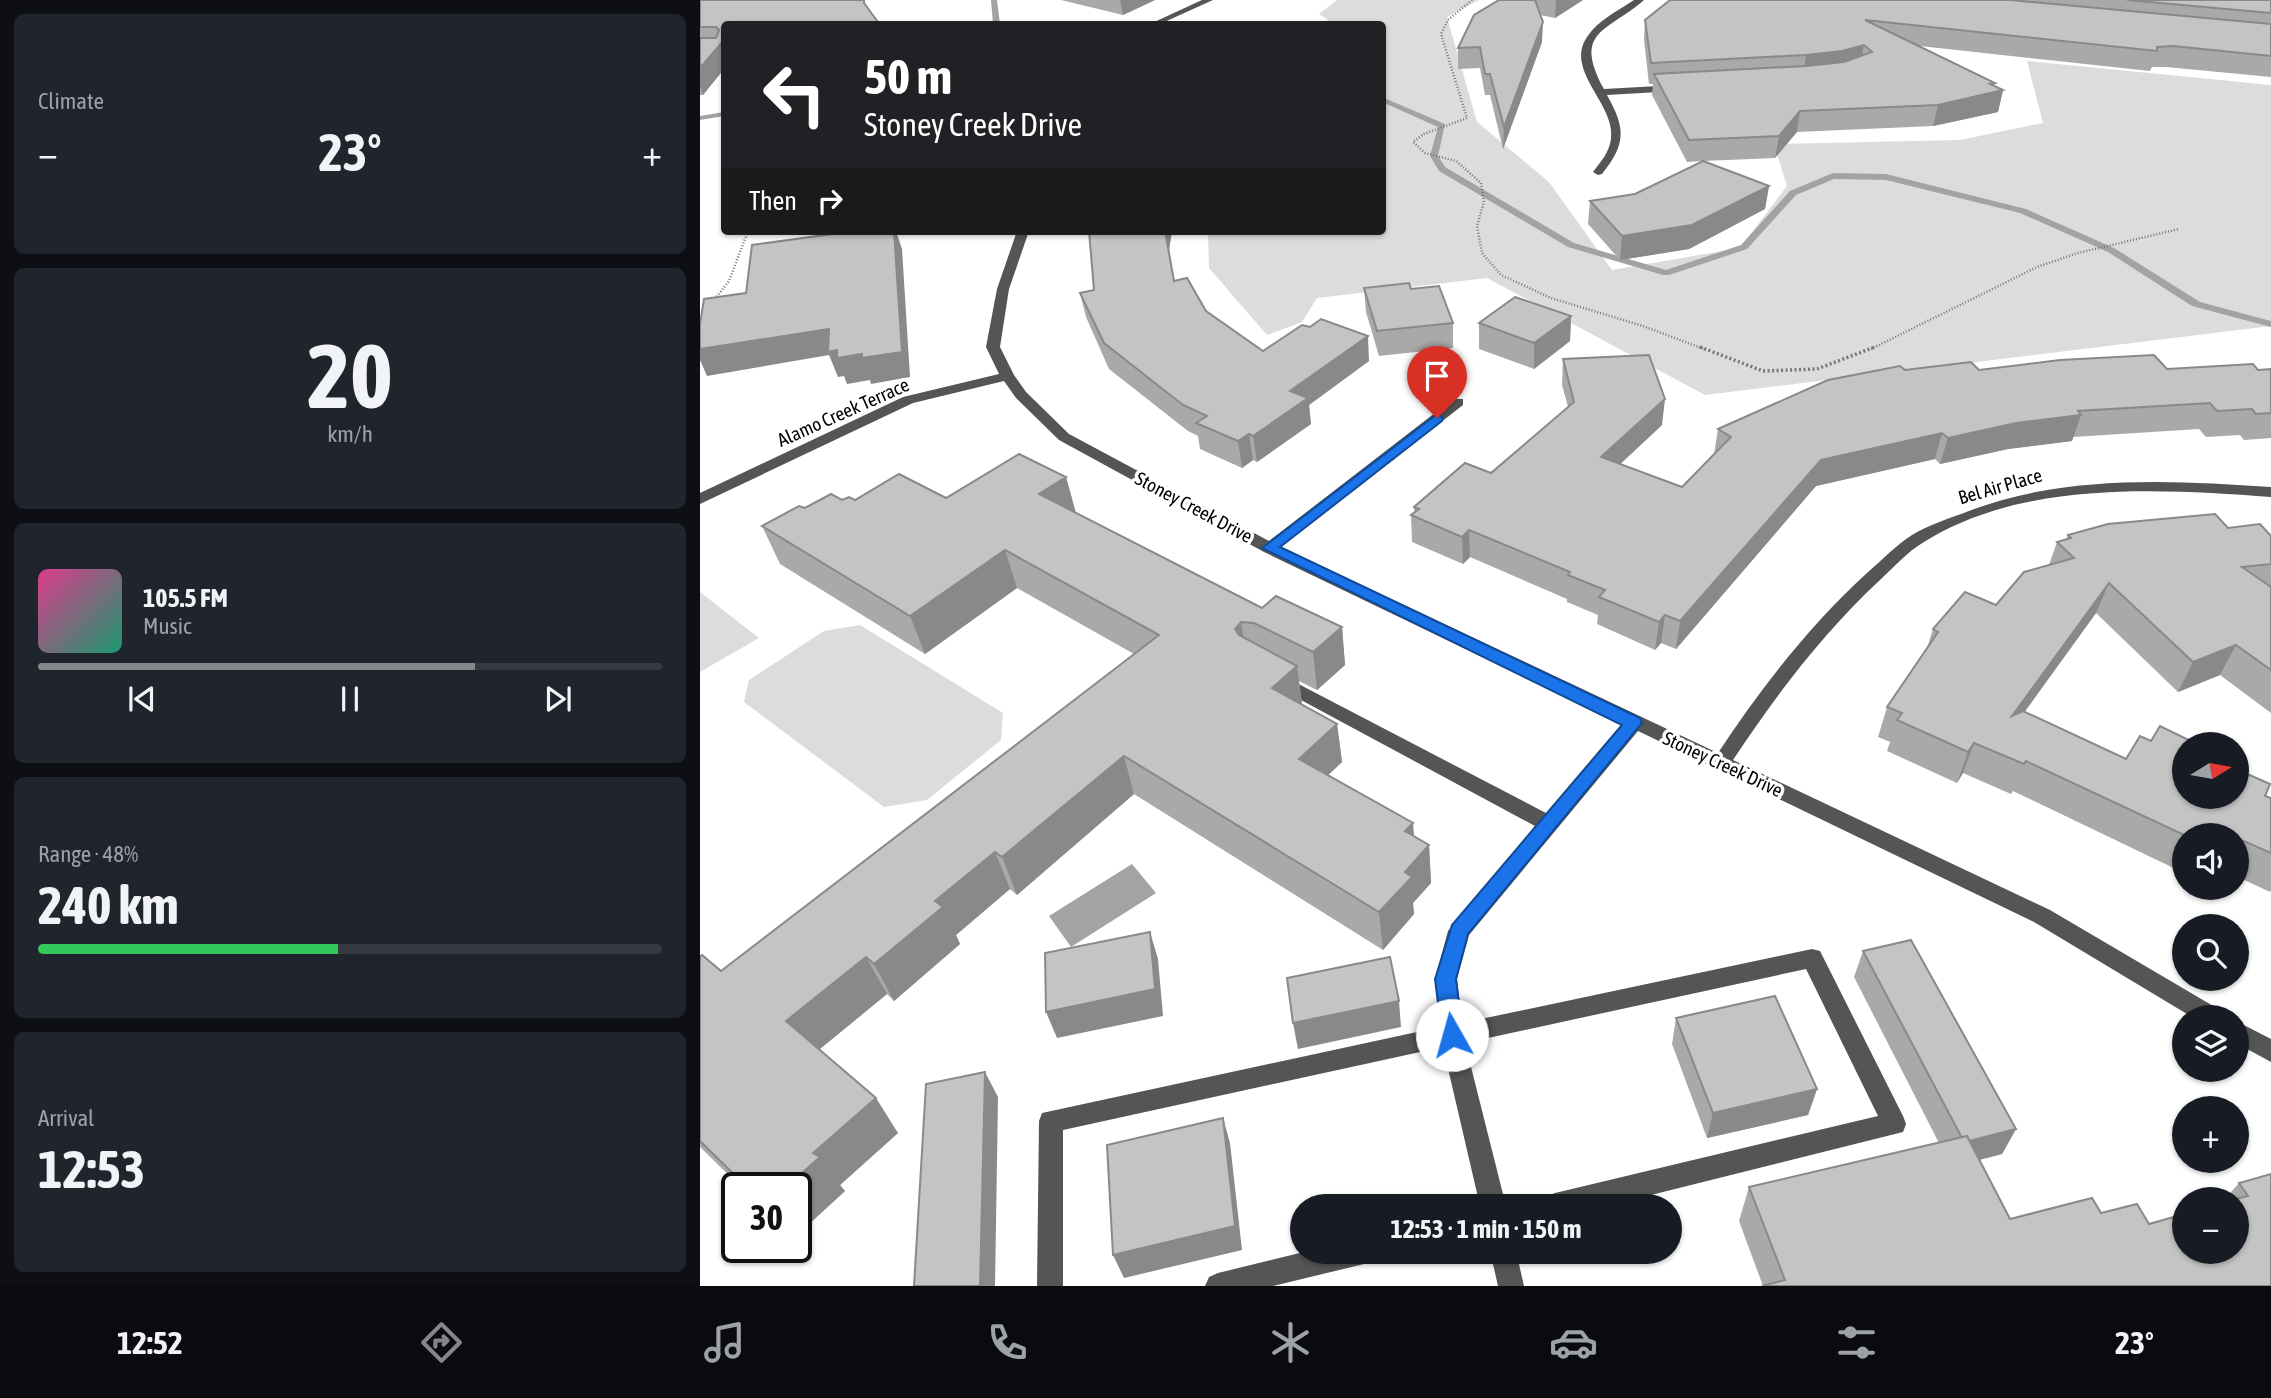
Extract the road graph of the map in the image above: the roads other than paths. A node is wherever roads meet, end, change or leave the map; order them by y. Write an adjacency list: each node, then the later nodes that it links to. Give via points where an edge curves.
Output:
1 (1209, 0): 3 (street)
2 (1640, 0): 5 (street, via 1592,36 1586,47 1592,77)
3 (1161, 21)
4 (1694, 87): 5 (street)
5 (1603, 92): 6 (street, via 1616,126 1615,145 1608,163)
6 (1598, 172)
7 (1022, 235): 8 (street, Stoney Creek Drive, via 1003,289 993,347)
8 (1007, 376): 11 (street, Alamo Creek Terrace, via 908,400); 12 (street, Stoney Creek Drive, via 1064,437)
9 (1458, 402): 12 (street)
10 (2271, 492): 15 (street, Bel Air Place, via 2171,485 2077,489 1975,512 1914,541 1844,602 1761,701)
11 (700, 499)
12 (1270, 548): 14 (street, Stoney Creek Drive)
13 (1265, 674): 16 (street)
14 (1634, 723): 15 (street, Stoney Creek Drive); 16 (street)
15 (1722, 762): 17 (street, Stoney Creek Drive, via 2042,916)
16 (1549, 824): 18 (street, via 1459,931 1446,979)
17 (2192, 1005)
18 (1452, 1035): 21 (street); 22 (street, via 1812,958 1894,1124); 25 (street, via 1051,1121)
19 (2249, 1039): 20 (street)
20 (2271, 1052)
21 (1490, 1194)
22 (1605, 1194)
23 (1310, 1264): 26 (street)
24 (1506, 1264): 27 (street)
25 (1050, 1286)
26 (1218, 1286)
27 (1511, 1286)

